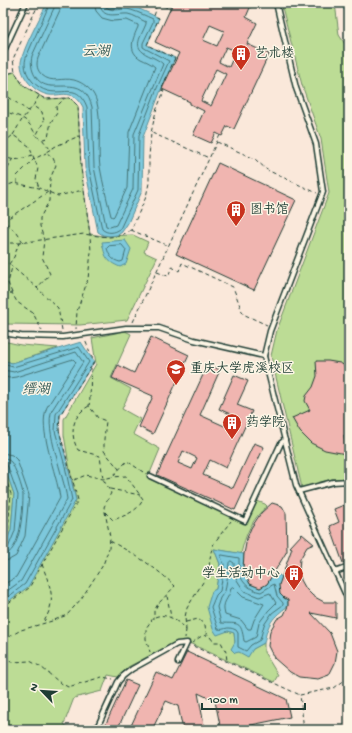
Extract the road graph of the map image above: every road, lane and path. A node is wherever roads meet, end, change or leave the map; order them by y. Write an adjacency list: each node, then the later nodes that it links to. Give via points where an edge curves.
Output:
1 (26, 3): 8 (lane)
2 (39, 3): 10 (path, via 13,59)
3 (102, 3): 4 (path, via 115,7)
4 (117, 3)
5 (156, 3): 7 (path); 18 (path, via 154,16 159,18 147,45 175,58 161,90 164,91)
6 (276, 3): 39 (lane, via 296,88 316,144)
7 (170, 9)
8 (3, 53)
9 (3, 72): 10 (path)
10 (15, 72): 12 (path, via 23,85)
11 (3, 93): 16 (path)
12 (39, 95): 13 (path, via 45,99); 14 (path)
13 (65, 98): 20 (path, via 70,98 78,106); 23 (path, via 56,107 57,113 51,122 48,138)
14 (33, 106): 16 (path); 22 (path, via 42,112 44,121)
15 (3, 111): 17 (path)
16 (28, 112): 17 (path)
17 (23, 118): 19 (path); 22 (path, via 27,119)
18 (151, 133): 30 (path); 41 (path, via 150,183)
19 (13, 135): 24 (path); 29 (path, via 29,146)
20 (80, 135): 26 (path); 37 (path)
21 (220, 135): 25 (path)
22 (36, 136): 23 (path)
23 (42, 139): 26 (path)
24 (3, 141)
25 (217, 141): 30 (path); 39 (path, via 255,158 267,170)
26 (51, 150): 27 (path)
27 (46, 152): 31 (path); 38 (path, via 56,165)
28 (3, 155): 32 (path)
29 (32, 155): 31 (path); 32 (path)
30 (209, 158): 47 (path)
31 (34, 159): 34 (path, via 17,176); 36 (path, via 38,168 36,179)
32 (12, 160): 33 (path)
33 (3, 181)
34 (17, 184): 35 (path); 36 (path)
35 (3, 187)
36 (39, 188): 38 (path)
37 (84, 189): 38 (path, via 58,196); 42 (path)
38 (48, 192): 40 (path); 43 (path, via 49,201 40,218)
39 (322, 195): 55 (lane)
40 (3, 221): 44 (path)
41 (131, 230): 42 (path, via 120,236); 47 (path)
42 (90, 234): 43 (path); 58 (path, via 88,279 77,311)
43 (44, 240): 44 (path); 52 (path, via 42,257 50,274)
44 (24, 242): 46 (path)
45 (3, 243): 46 (path)
46 (19, 243): 49 (path)
47 (169, 246): 51 (path)
48 (3, 262): 49 (path)
49 (9, 264): 50 (path)
50 (12, 267): 52 (path); 54 (path, via 8,283)
51 (157, 272): 55 (path, via 168,276 172,267 179,271 182,263 233,287 243,314); 56 (path)
52 (37, 288): 61 (path, via 58,308)
53 (3, 294): 54 (path)
54 (12, 294): 60 (path, via 17,302 33,313)
55 (272, 327): 62 (lane)
56 (131, 328): 59 (lane); 62 (lane, via 158,328 194,340)
57 (3, 333): 60 (lane)
58 (76, 335): 59 (lane); 61 (lane)
59 (83, 335): 63 (path, via 94,362)
60 (45, 337): 61 (lane)
61 (63, 337)
62 (264, 356): 65 (lane)
63 (91, 368): 64 (path); 71 (path, via 60,415 59,430)
64 (89, 406): 66 (path, via 98,418 106,421 104,450); 70 (path, via 83,409 76,419 72,433 73,442 78,450 100,456)
65 (285, 440): 74 (lane); 77 (lane, via 281,443 245,521)
66 (119, 469): 68 (path, via 128,461); 69 (path)
67 (3, 471): 78 (path, via 11,494 8,529)
68 (150, 476): 77 (lane)
69 (112, 477): 70 (path); 75 (path, via 126,476)
70 (103, 479): 71 (path, via 86,475); 73 (path)
71 (73, 480): 80 (path, via 78,500)
72 (349, 481): 74 (lane, via 333,482)
73 (109, 489): 75 (path); 76 (path, via 112,493 104,507)
74 (299, 491): 82 (lane)
75 (140, 495): 76 (path, via 143,499 141,504 126,515 114,520)
76 (105, 512): 79 (path)
77 (234, 516): 88 (path, via 214,543 208,574 187,608)
78 (3, 535)
79 (110, 541): 83 (path, via 145,560 176,586); 89 (path, via 103,565 81,599 67,615)
80 (42, 564): 85 (path, via 29,588); 89 (path, via 52,598 49,613)
81 (349, 567): 82 (lane)
82 (335, 572): 84 (lane)
83 (167, 596): 86 (path, via 158,604); 87 (path)
84 (349, 602)
85 (3, 607)
86 (154, 617): 87 (path, via 159,615); 94 (path, via 146,628)
87 (171, 618): 90 (path)
88 (186, 622): 90 (path); 91 (path, via 198,619 205,625)
89 (42, 624): 92 (path, via 21,630)
90 (186, 630): 93 (path)
91 (208, 635): 97 (path, via 214,642 222,642); 97 (path, via 200,637 190,645)
92 (3, 640)
93 (184, 643): 94 (lane); 96 (lane, via 187,643)
94 (151, 658): 99 (lane)
95 (3, 660): 99 (path, via 30,661 68,687 102,677)
96 (178, 662)
97 (227, 662): 100 (path)
98 (349, 677): 100 (path, via 334,688)
99 (119, 680): 101 (lane)
100 (300, 695): 102 (path)
101 (96, 730)
102 (304, 730)

